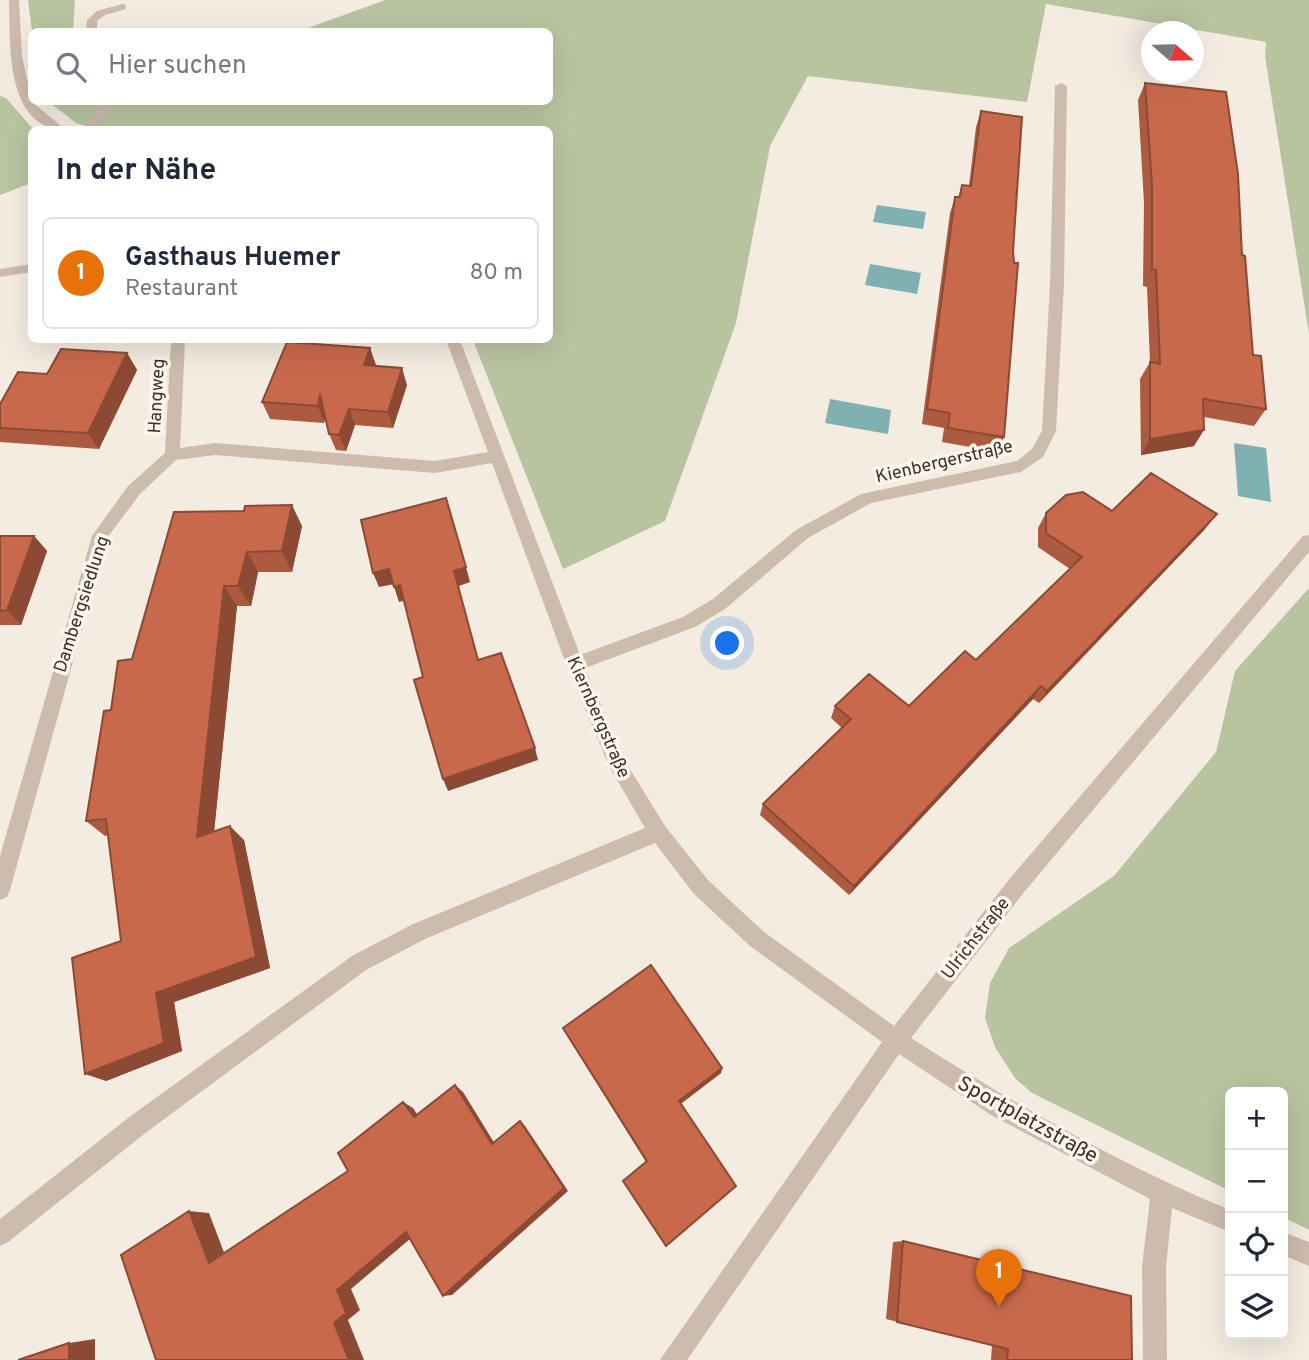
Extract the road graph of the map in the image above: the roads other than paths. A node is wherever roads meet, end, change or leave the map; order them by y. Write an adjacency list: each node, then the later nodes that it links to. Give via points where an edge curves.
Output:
1 (14, 0): 5 (street, via 19,79)
2 (122, 7): 3 (street, via 101,13)
3 (91, 28)
4 (1061, 86): 17 (street, Kienbergerstraße, via 1058,284 1049,431 1038,453 1021,466 867,498 802,534 719,604 689,622)
5 (28, 101)
6 (31, 105): 8 (street)
7 (108, 105): 9 (street)
8 (54, 126)
9 (91, 126)
10 (28, 269): 11 (street)
11 (0, 273)
12 (178, 343): 14 (street, Hangweg)
13 (454, 343): 15 (street, Kiernbergstraße)
14 (172, 454): 15 (street, via 215,449 435,467); 19 (street, Dambergsiedlung, via 134,490 100,536)
15 (497, 456): 17 (street, Kiernbergstraße)
16 (1309, 541): 20 (street, Ulrichstraße, via 1018,884)
17 (575, 663): 18 (street, Kiernbergstraße, via 618,766)
18 (658, 832): 20 (street, Kiernbergstraße, via 701,887 757,939); 23 (street, via 418,932 359,963 140,1123)
19 (0, 890)
20 (896, 1040): 21 (street, Sportplatzstraße, via 999,1107); 26 (street, Ulrichstraße)
21 (1162, 1193): 22 (street, Sportplatzstraße); 27 (street, via 1154,1267)
22 (1225, 1219)
23 (0, 1234)
24 (1288, 1245): 25 (street)
25 (1309, 1254)
26 (672, 1360)
27 (1156, 1360)

